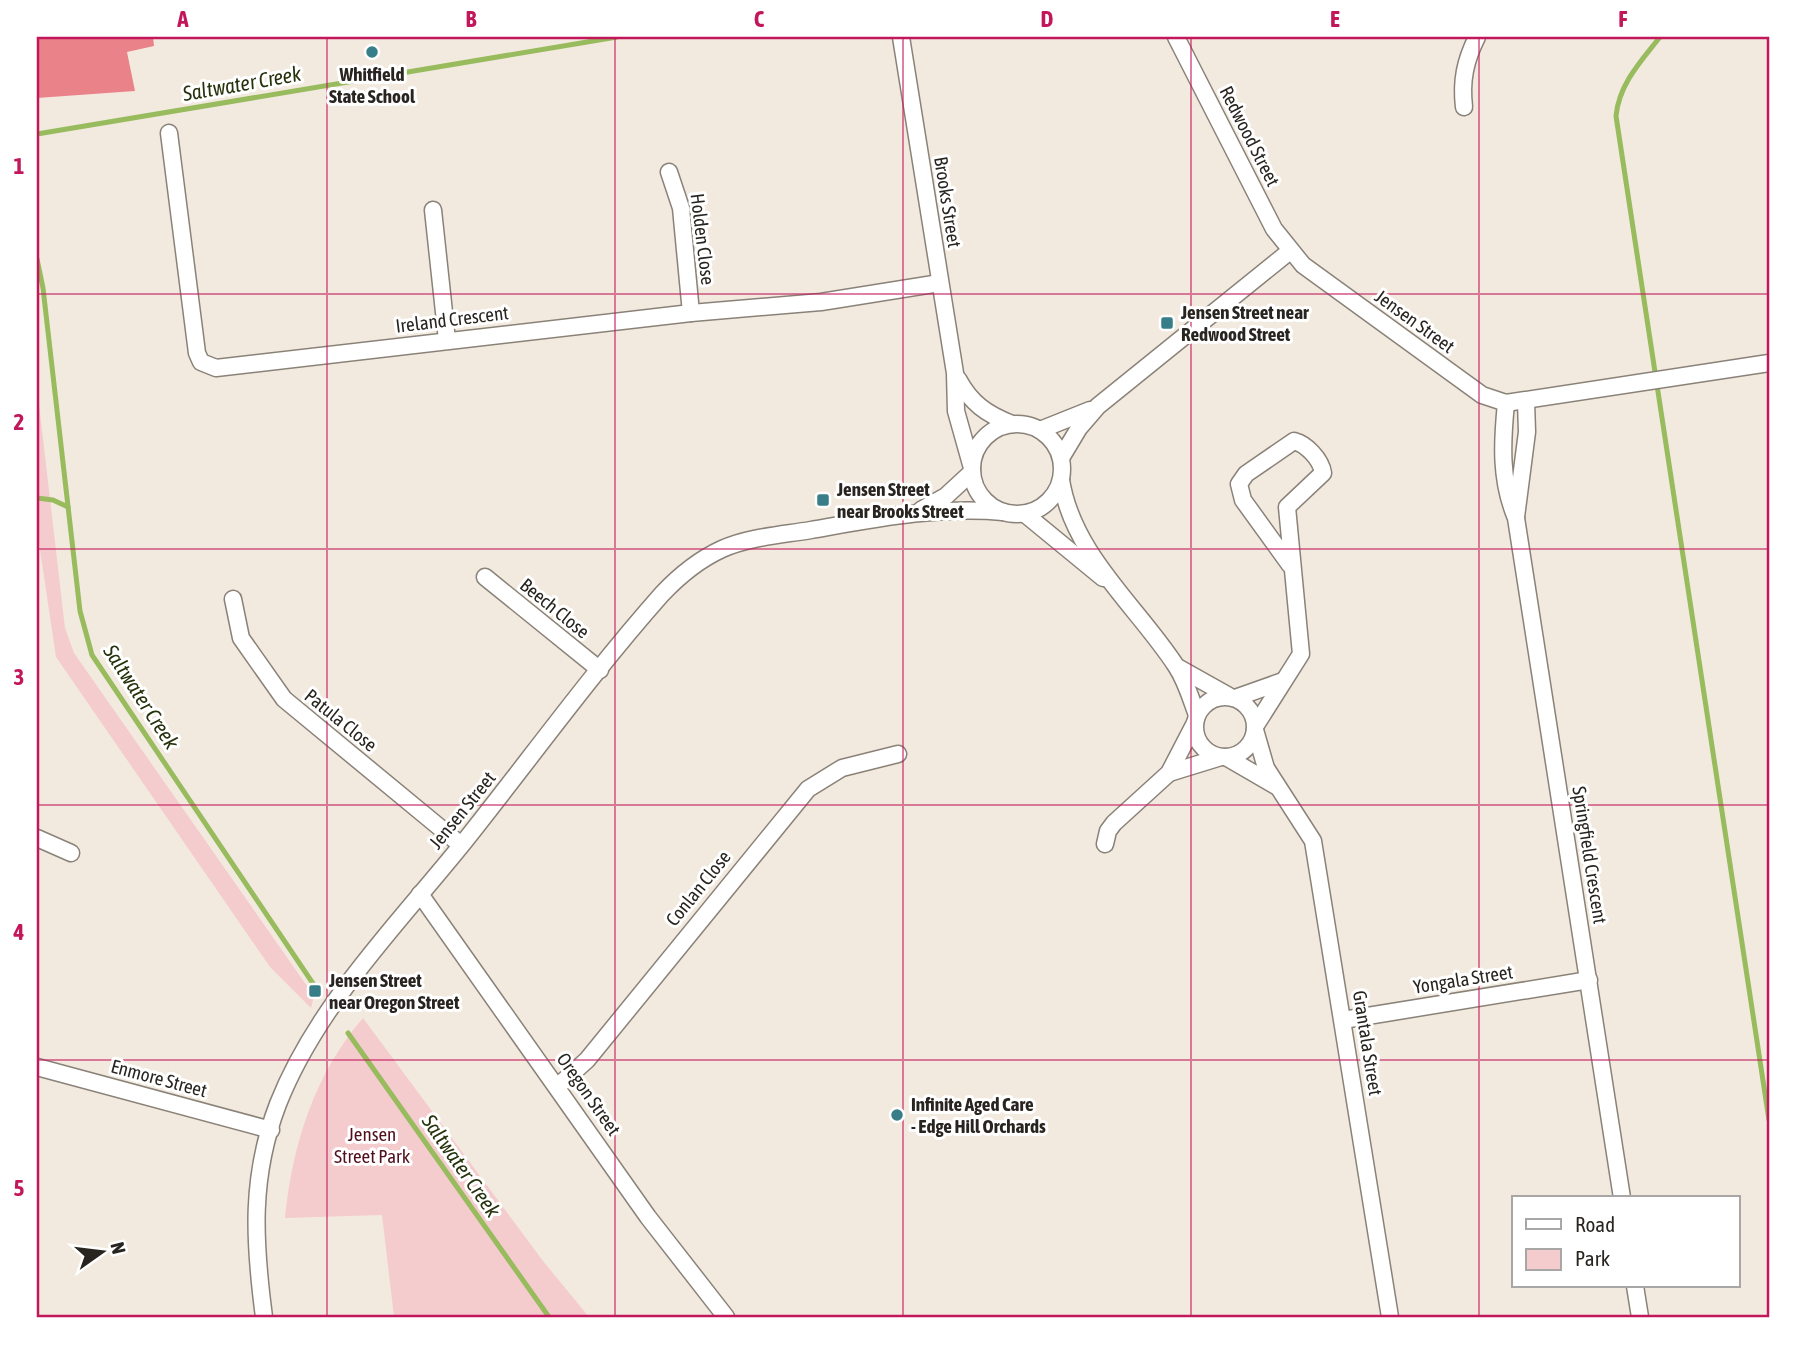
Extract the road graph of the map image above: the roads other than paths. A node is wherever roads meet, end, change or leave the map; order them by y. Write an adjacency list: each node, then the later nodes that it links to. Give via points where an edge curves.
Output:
1 (901, 37): 9 (street, Brooks Street)
2 (1175, 37): 8 (street, Redwood Street, via 1274,229)
3 (1477, 37): 4 (street, via 1464,69)
4 (1464, 107)
5 (169, 133): 11 (street, Ireland Crescent, via 201,362 226,369)
6 (669, 172): 10 (street, Holden Close, via 681,208)
7 (433, 210): 11 (street)
8 (1290, 251): 15 (street, Jensen Street, via 1462,381 1482,395); 16 (street)
9 (940, 283): 10 (street, Ireland Crescent, via 821,302); 13 (street, Brooks Street)
10 (691, 313): 11 (street, Ireland Crescent)
11 (447, 340)
12 (1769, 363): 14 (street, Jensen Street)
13 (955, 373): 17 (street, Brooks Street, via 976,405); 20 (street, Brooks Street, via 956,411)
14 (1526, 401): 15 (street, Jensen Street); 25 (street, Springfield Crescent, via 1527,432)
15 (1506, 403): 25 (street, Springfield Crescent, via 1503,473)
16 (1098, 406): 18 (street); 19 (street)
17 (1012, 424): 18 (street); 20 (street, via 992,431 982,441)
18 (1040, 430): 19 (street)
19 (1061, 458): 21 (street)
20 (972, 470): 22 (street, via 984,499); 23 (street, Jensen Street, via 933,505)
21 (1061, 480): 24 (street, via 1045,505); 28 (street, via 1068,508)
22 (1003, 512): 23 (street, Jensen Street); 24 (street)
23 (912, 513): 31 (street, Jensen Street, via 753,540 712,554 662,594)
24 (1025, 514): 28 (street)
25 (1516, 518): 45 (street, Springfield Crescent)
26 (1290, 565): 26 (street, via 1243,500 1239,484 1294,440 1318,460 1323,473 1287,507); 32 (street, via 1302,645 1297,664)
27 (485, 577): 31 (street, Beech Close)
28 (1111, 584): 30 (street)
29 (233, 599): 42 (street, Patula Close, via 241,638 284,699)
30 (1177, 666): 33 (street); 34 (street)
31 (600, 670): 42 (street, Jensen Street)
32 (1283, 681): 33 (street); 35 (street)
33 (1232, 697): 34 (street, via 1210,700); 35 (street, via 1248,706)
34 (1196, 718): 37 (street, via 1201,744); 38 (street)
35 (1255, 727): 37 (street, via 1248,748); 39 (street, Grantala Street)
36 (898, 754): 48 (street, Conlan Close, via 842,768 808,789 593,1052)
37 (1223, 757): 38 (street); 39 (street, Grantala Street)
38 (1169, 774): 41 (street, via 1114,823)
39 (1276, 786): 46 (street, Grantala Street, via 1313,841)
40 (37, 838): 43 (street)
41 (1105, 844)
42 (461, 845): 44 (street, Jensen Street)
43 (71, 853)
44 (420, 894): 48 (street, Oregon Street); 49 (street, Jensen Street, via 309,1042)
45 (1589, 980): 46 (street, Yongala Street); 50 (street, Springfield Crescent)
46 (1343, 1020): 54 (street, Grantala Street)
47 (37, 1067): 49 (street, Enmore Street)
48 (558, 1086): 53 (street, Oregon Street, via 648,1217)
49 (271, 1129): 52 (street, Jensen Street, via 254,1221)
50 (1622, 1196)
51 (1635, 1288): 55 (street)
52 (264, 1317)
53 (726, 1317)
54 (1390, 1317)
55 (1640, 1317)

